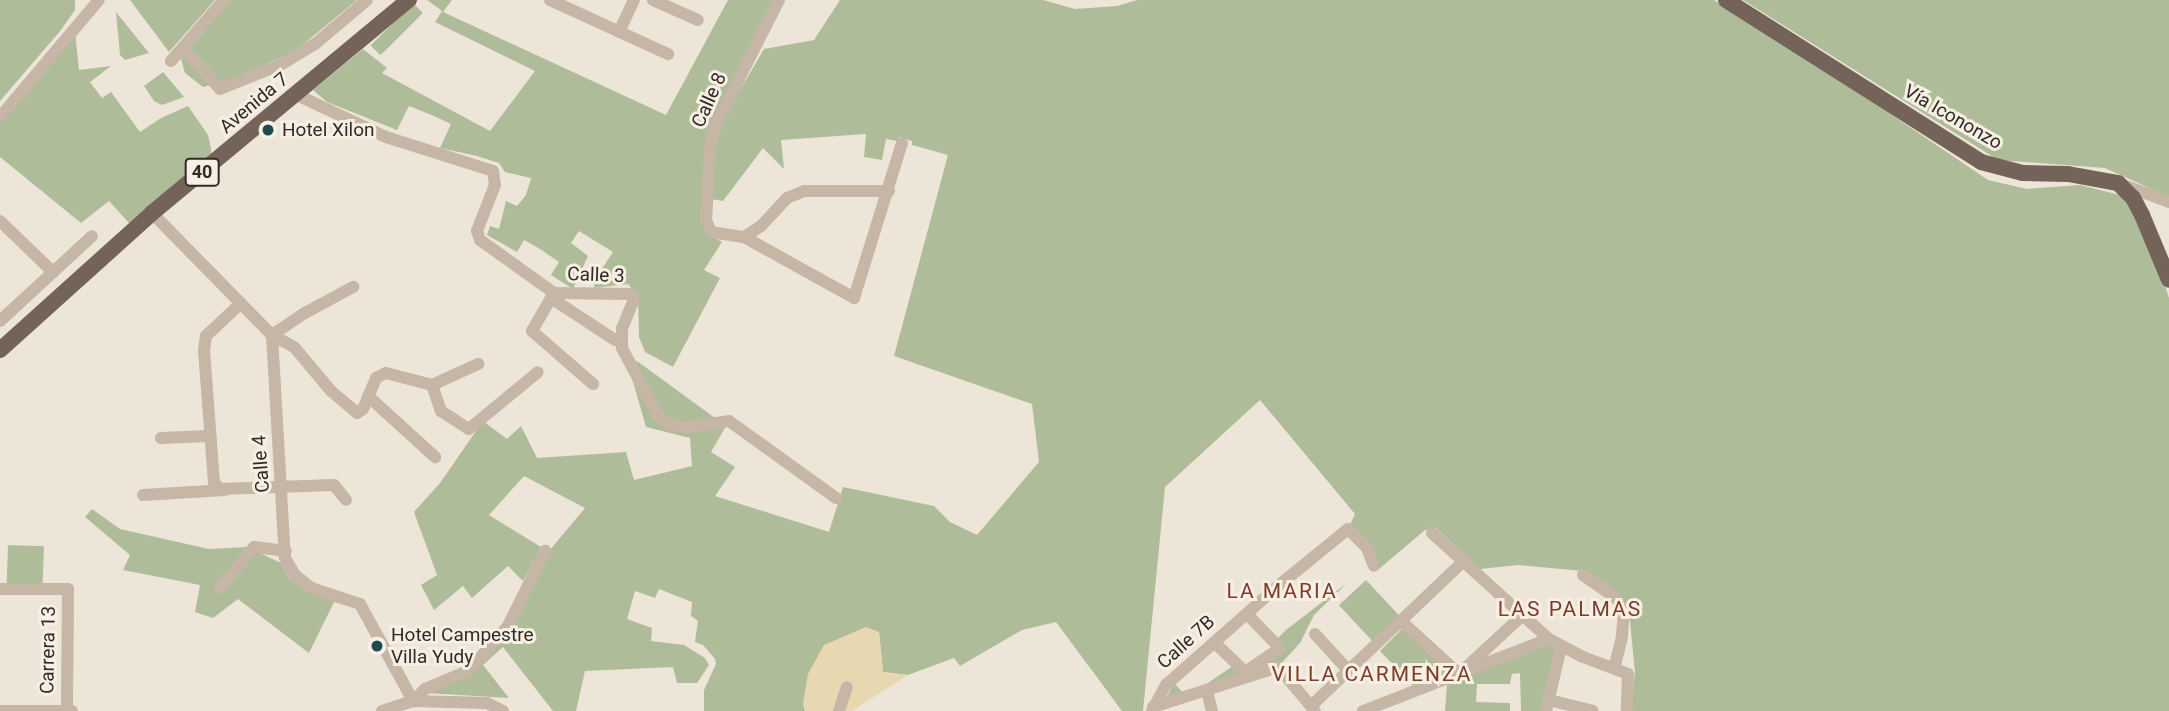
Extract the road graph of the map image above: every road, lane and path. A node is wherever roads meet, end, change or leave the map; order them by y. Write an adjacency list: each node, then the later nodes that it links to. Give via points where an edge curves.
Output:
1 (99, 0): 16 (street)
2 (224, 0): 12 (street)
3 (367, 0): 12 (street, via 315,44 280,65 220,89)
4 (409, 0): 15 (main road, Avenida 7 / 40)
5 (550, 0): 11 (street)
6 (634, 0): 11 (street)
7 (779, 0): 24 (street, Calle 8, via 715,126 710,149 706,220 712,232)
8 (1726, 0): 18 (main road, Vía Icononzo, via 1981,162 2023,173 2068,174)
9 (661, 2): 10 (street)
10 (698, 20)
11 (619, 32): 13 (street)
12 (183, 48): 14 (street)
13 (668, 54)
14 (171, 61)
15 (297, 95): 21 (main road, Avenida 7 / 40); 28 (street, Calle 3, via 386,137 493,171 495,185 477,235)
16 (4, 113)
17 (902, 143): 19 (street)
18 (2118, 183): 20 (street); 26 (main road, via 2142,215)
19 (889, 191): 24 (street, via 804,191 787,198); 24 (street, via 854,298)
20 (2169, 202)
21 (152, 213): 29 (street); 33 (main road, Avenida 7 / 40)
22 (0, 221): 25 (street)
23 (92, 236): 25 (street)
24 (744, 237)
25 (53, 272): 30 (street)
26 (2169, 280)
27 (353, 287): 31 (street)
28 (552, 296): 32 (street); 36 (street, via 532,331); 44 (street, Calle 3, via 631,293 634,299 622,328 622,348 657,414 669,424 686,427 729,421)
29 (241, 303): 31 (street); 39 (street, via 206,335)
30 (0, 321)
31 (272, 335): 38 (street, via 295,348 352,411 363,409); 42 (street, Calle 4)
32 (615, 340)
33 (0, 350)
34 (478, 364): 37 (street)
35 (538, 372): 37 (street, via 469,429 440,411)
36 (593, 384)
37 (432, 385): 38 (street, via 386,373 376,378)
38 (368, 396): 41 (street)
39 (210, 436): 40 (street); 42 (street, via 216,487)
40 (161, 438)
41 (435, 457)
42 (281, 487): 43 (street); 45 (street, via 334,485); 47 (street, Calle 4)
43 (143, 495)
44 (836, 498)
45 (345, 500)
46 (1432, 533): 49 (street)
47 (286, 551): 52 (street, via 254,547); 66 (street, Calle 4, via 295,575 311,588 360,604)
48 (545, 551): 66 (street, via 509,626 468,671 425,689)
49 (1464, 561): 55 (street); 56 (street)
50 (1374, 566): 54 (street, Calle 7B, via 1367,548 1348,529)
51 (1583, 575): 61 (street, via 1617,599 1624,612)
52 (220, 588)
53 (0, 589): 72 (street, Carrera 13, via 68,589)
54 (1247, 614): 59 (street, Calle 7B); 59 (street, via 1278,650 1245,672)
55 (1523, 615): 58 (street); 63 (street)
56 (1401, 621): 62 (street); 63 (street)
57 (1315, 634): 62 (street)
58 (1549, 639): 60 (street); 63 (street)
59 (1215, 643): 70 (street, Calle 7B, via 1166,685)
60 (1561, 647): 61 (street); 67 (street)
61 (1614, 668): 80 (street, via 1628,674)
62 (1348, 670): 69 (street)
63 (1459, 674): 78 (street)
64 (847, 687): 76 (street)
65 (1207, 691): 69 (street, via 1278,667); 70 (street); 77 (street)
66 (412, 701): 68 (street); 74 (street)
67 (1548, 706): 79 (street)
68 (484, 707): 75 (street)
69 (1313, 708)
70 (1153, 709)
71 (0, 710): 72 (street)
72 (67, 711): 73 (street)
73 (73, 711)
74 (382, 711)
75 (503, 711)
76 (839, 711)
77 (1212, 711)
78 (1363, 711)
79 (1593, 711)
80 (1627, 711)

